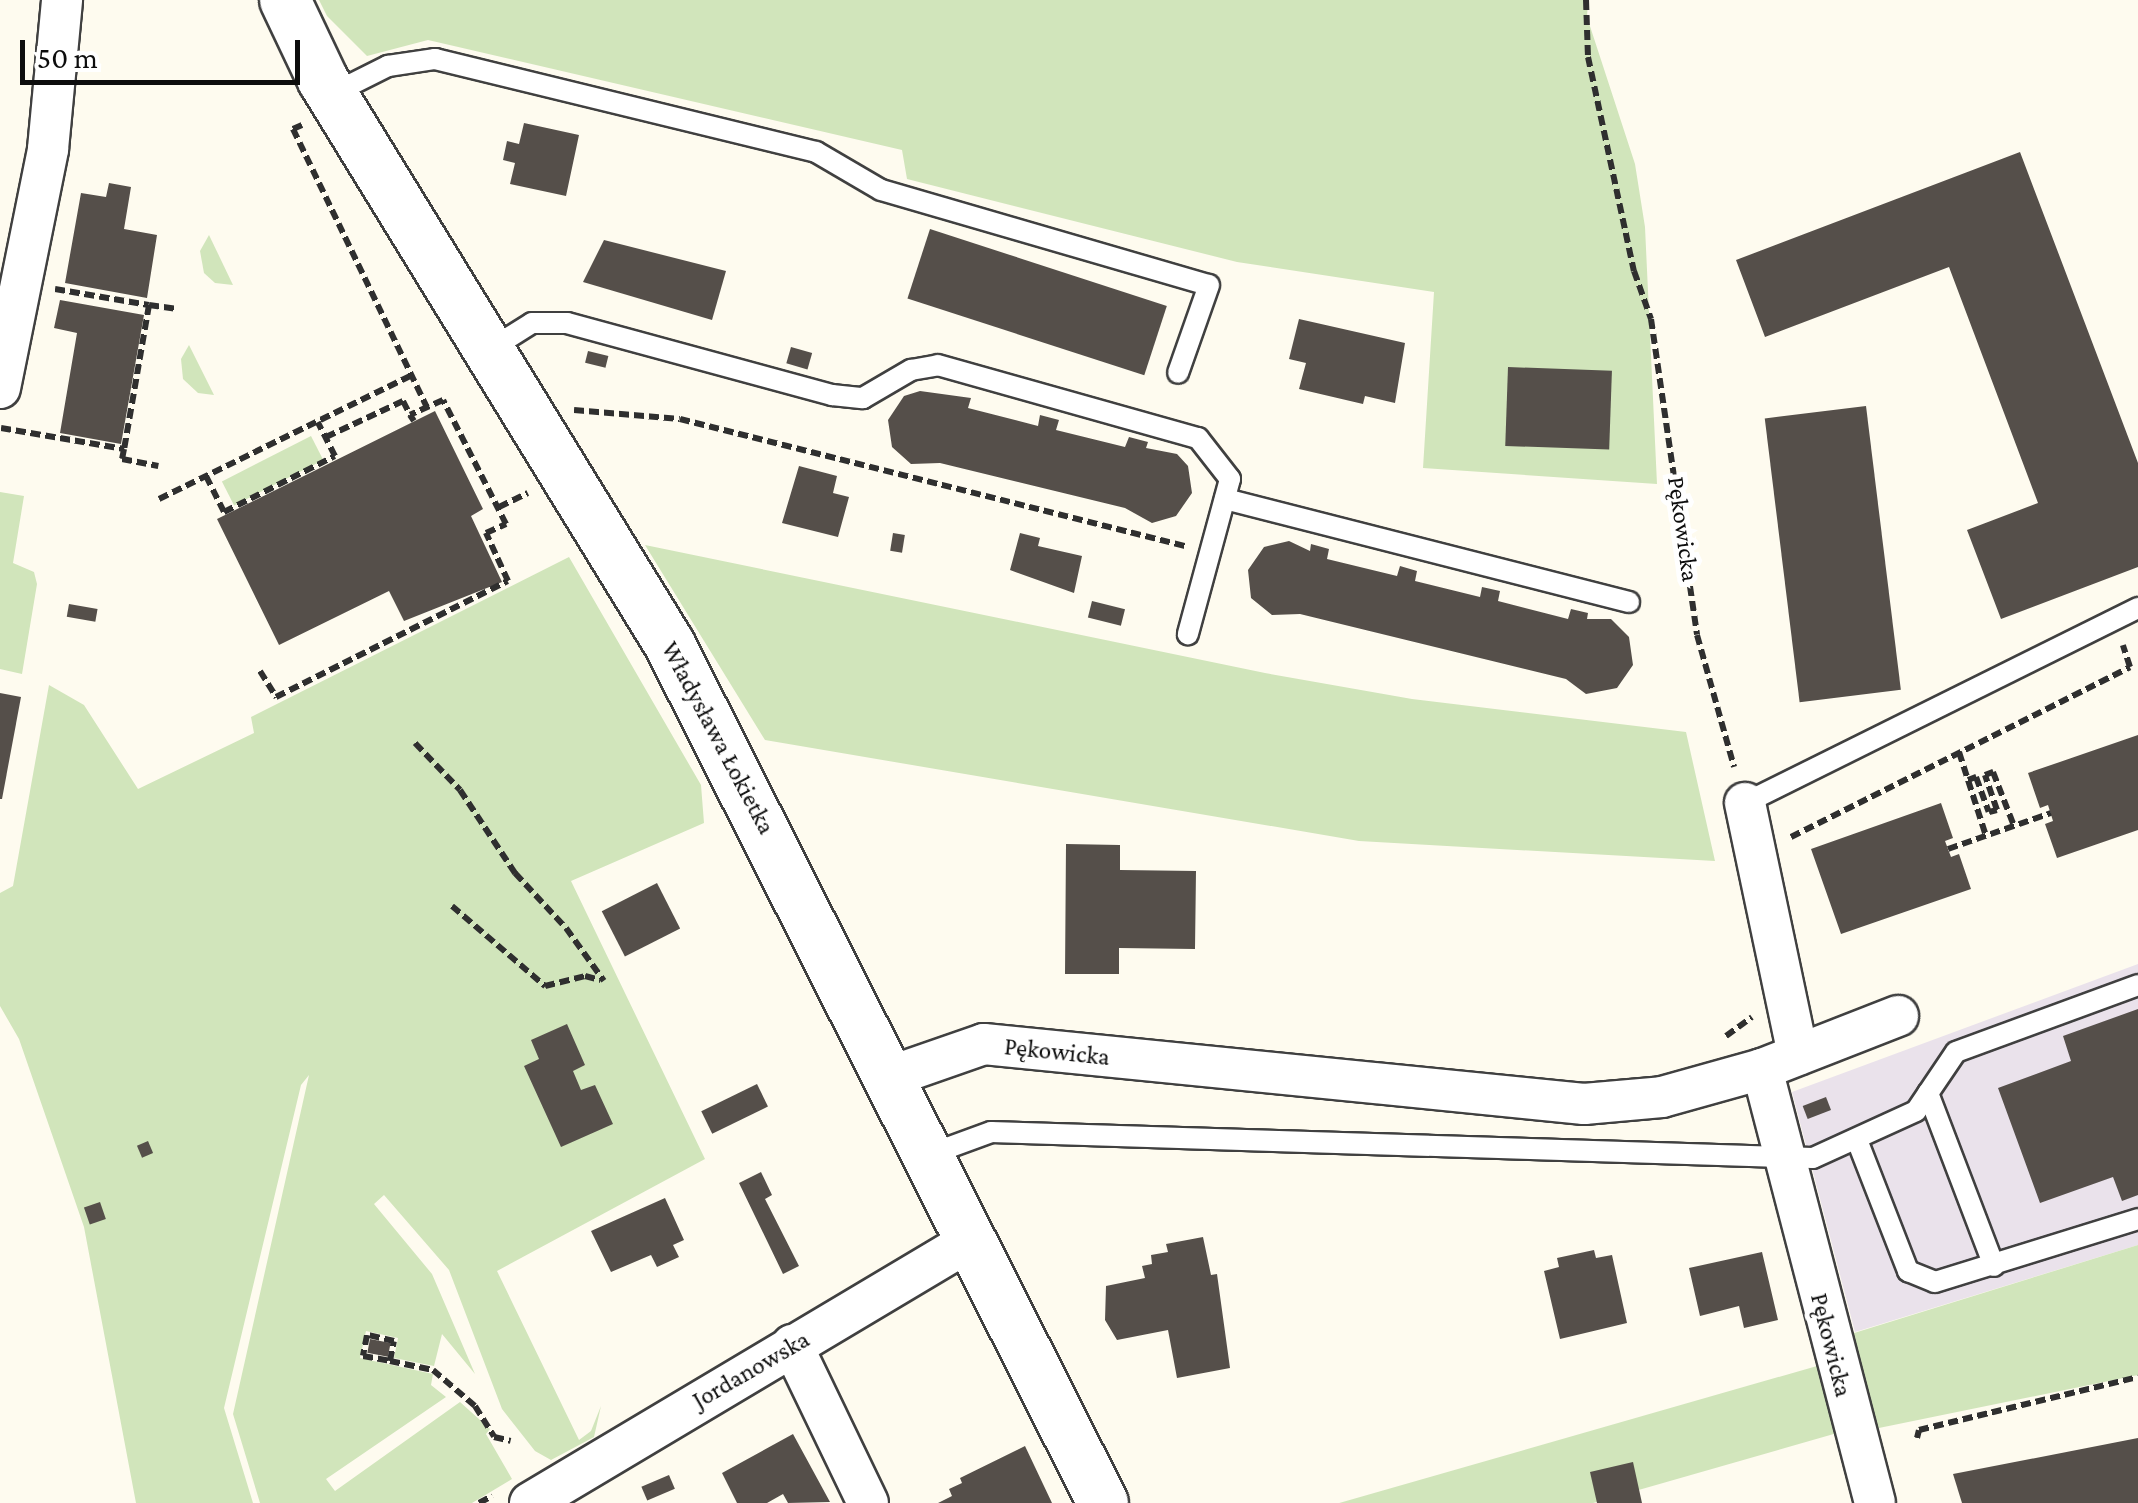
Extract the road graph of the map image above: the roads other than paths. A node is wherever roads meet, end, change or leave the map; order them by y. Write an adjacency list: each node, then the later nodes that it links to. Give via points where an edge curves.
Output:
1 (62, 0): 6 (street, via 48,149)
2 (285, 0): 3 (street, Władysława Łokietka)
3 (332, 94): 4 (street, Władysława Łokietka); 5 (lane, via 388,66 434,59 816,152 880,190 1208,285)
4 (489, 350): 7 (lane, via 532,323 567,323 862,398 911,370 938,365 1198,438 1230,479); 15 (street, Władysława Łokietka, via 670,645)
5 (1178, 373)
6 (0, 388)
7 (1225, 499): 8 (lane); 10 (lane)
8 (1629, 602)
9 (2138, 608): 11 (lane)
10 (1188, 634)
11 (1745, 804): 14 (street, Pękowicka)
12 (2138, 985): 16 (lane, via 1956,1052)
13 (1898, 1016): 14 (street, Pękowicka)
14 (1780, 1062): 15 (street, Pękowicka, via 1662,1097 1584,1104 984,1044); 19 (street, Pękowicka)
15 (892, 1076): 18 (street, Władysława Łokietka)
16 (1928, 1093): 17 (lane, via 1916,1111); 22 (lane)
17 (1857, 1140): 19 (lane, via 1813,1158); 22 (lane, via 1908,1272 1935,1282)
18 (931, 1154): 19 (lane, via 991,1132); 21 (street, Władysława Łokietka)
19 (1788, 1160): 27 (street, Pękowicka)
20 (2138, 1219): 22 (lane)
21 (972, 1239): 23 (street, Jordanowska); 26 (street, Władysława Łokietka)
22 (1994, 1266)
23 (792, 1345): 24 (street, Jordanowska); 25 (street)
24 (544, 1500)
25 (868, 1503)
26 (1103, 1503)
27 (1875, 1503)

